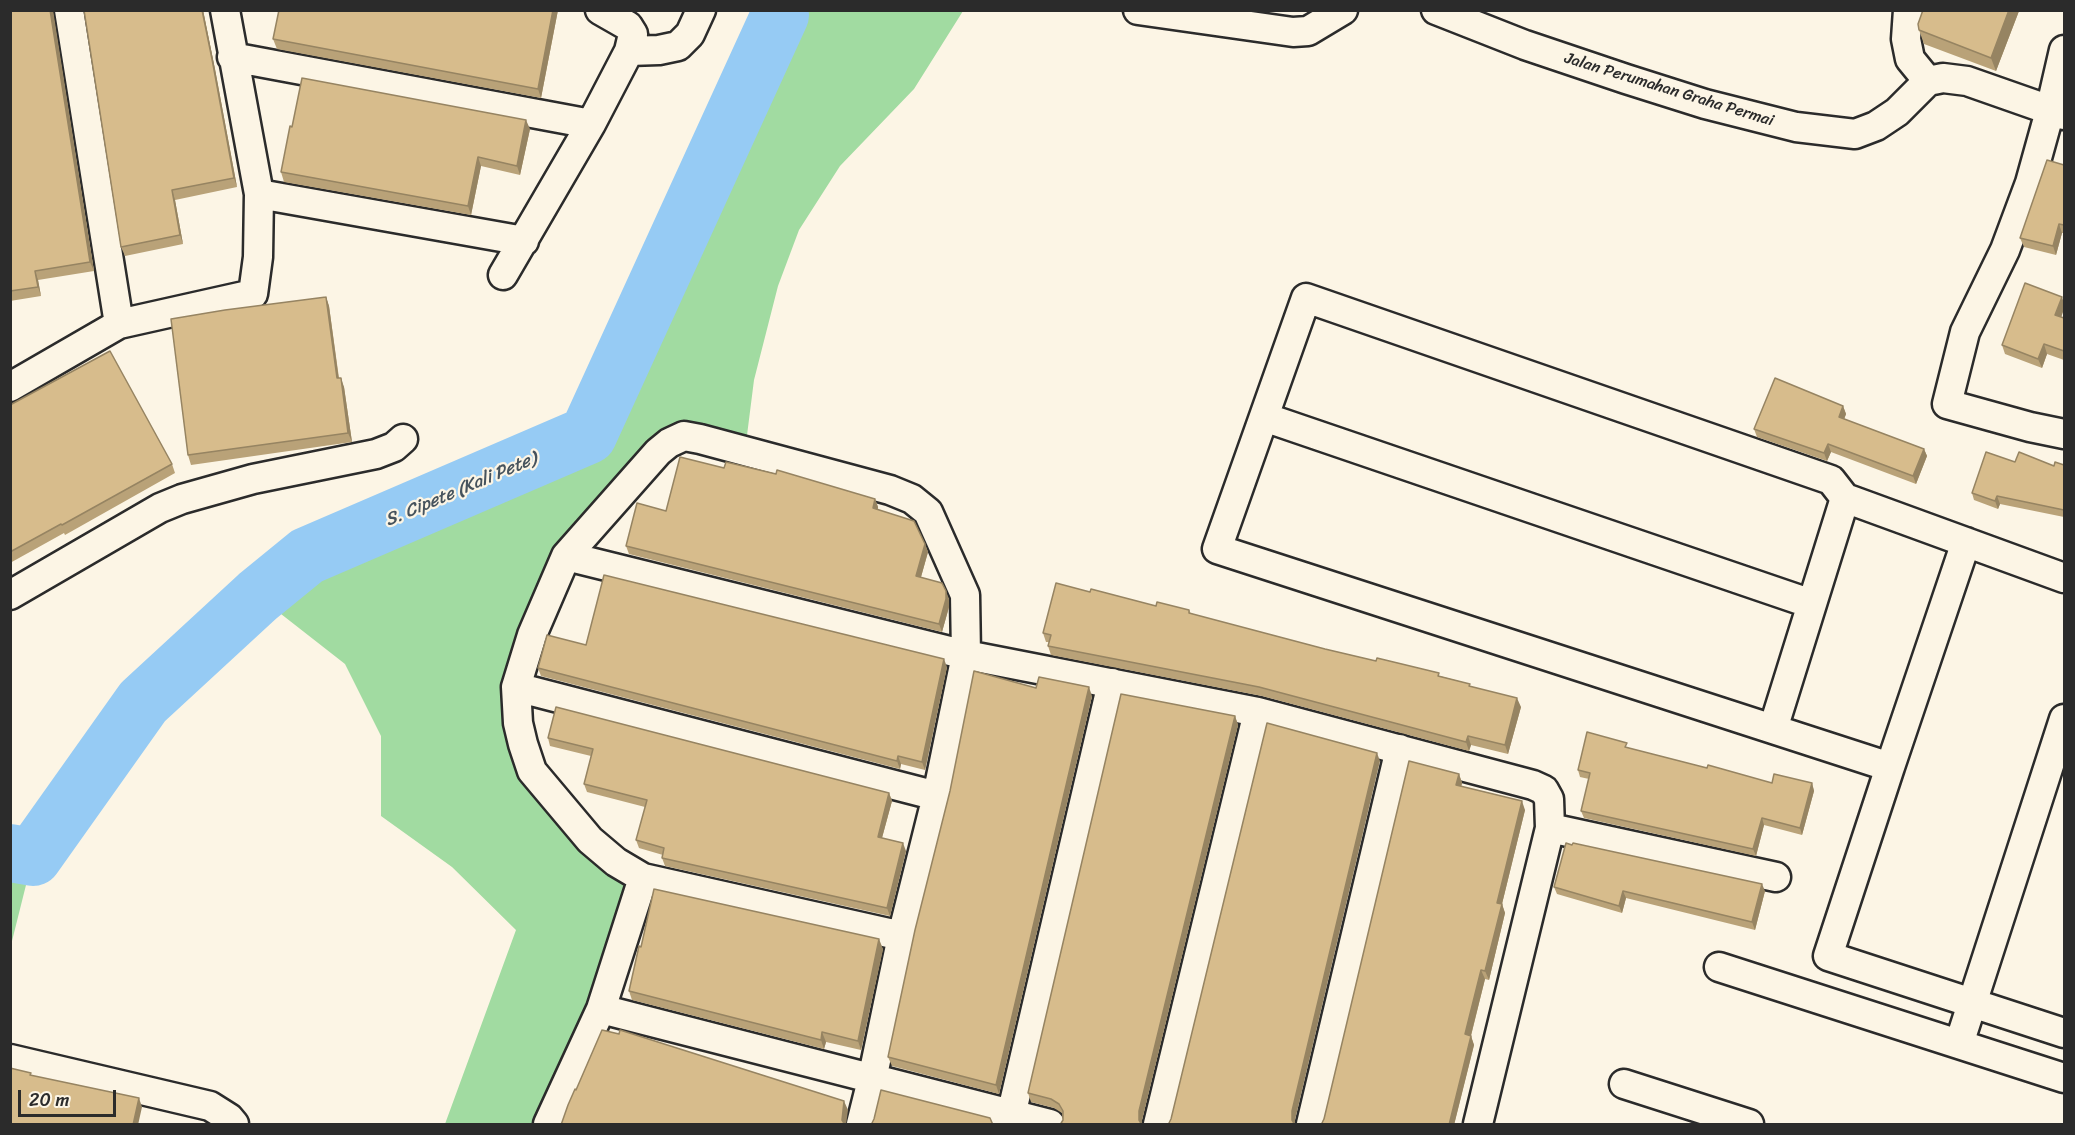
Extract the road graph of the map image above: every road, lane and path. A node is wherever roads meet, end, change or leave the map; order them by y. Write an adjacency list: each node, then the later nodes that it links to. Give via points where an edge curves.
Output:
1 (69, 10): 18 (street)
2 (225, 10): 11 (street)
3 (600, 10): 10 (street, via 628,26 633,34)
4 (701, 10): 10 (street, via 690,34 678,46)
5 (1138, 10): 6 (street, via 1293,32 1308,31)
6 (1343, 10)
7 (1436, 10): 12 (street, Jalan Perumahan Graha Permai, via 1626,80 1716,107 1831,133 1855,134 1876,126 1897,112)
8 (1908, 10): 12 (street, via 1906,39 1910,59)
9 (2064, 50): 13 (street)
10 (629, 51): 14 (street)
11 (232, 57): 14 (street); 15 (street)
12 (1928, 81): 13 (street, via 1967,81)
13 (2057, 113): 21 (street, via 2005,250 1965,332 1947,404)
14 (591, 124): 16 (street)
15 (259, 194): 16 (street); 18 (street, via 253,294)
16 (524, 241): 17 (street)
17 (503, 275)
18 (119, 324): 19 (street)
19 (10, 387)
20 (1264, 417): 23 (street, via 1306,298 1831,480); 28 (street); 34 (street, via 1216,549)
21 (2064, 434)
22 (403, 439): 27 (street, via 376,454 253,479 182,499)
23 (1845, 498): 24 (street); 28 (street)
24 (1966, 542): 26 (street); 36 (street)
25 (566, 556): 29 (street); 29 (street, via 658,452 684,436 700,439 903,493 921,504 965,595); 31 (street, via 532,635)
26 (2064, 578)
27 (10, 595)
28 (1812, 603): 34 (street)
29 (966, 654): 30 (street); 37 (street)
30 (1112, 683): 32 (street); 51 (street)
31 (516, 687): 37 (street); 40 (street, via 518,723 532,771 590,840)
32 (1258, 712): 35 (street); 56 (street)
33 (2064, 719): 43 (street)
34 (1773, 729): 36 (street)
35 (1400, 749): 38 (street, via 1544,790 1549,799); 57 (street)
36 (1890, 767): 43 (street, via 1828,956)
37 (937, 796): 41 (street)
38 (1550, 828): 39 (street); 58 (street)
39 (1776, 877)
40 (643, 878): 41 (street); 44 (street)
41 (902, 936): 49 (street)
42 (1719, 967): 46 (street)
43 (1973, 1003): 45 (street); 46 (street)
44 (601, 1009): 49 (street); 53 (street)
45 (2064, 1033)
46 (1959, 1044): 48 (street)
47 (10, 1059): 52 (street, via 210,1106 230,1118)
48 (2064, 1078)
49 (872, 1080): 51 (street); 54 (street)
50 (1624, 1084): 59 (street)
51 (1010, 1120): 55 (street)
52 (234, 1125)
53 (548, 1125)
54 (861, 1125)
55 (1050, 1125)
56 (1158, 1125)
57 (1311, 1125)
58 (1478, 1125)
59 (1749, 1125)

